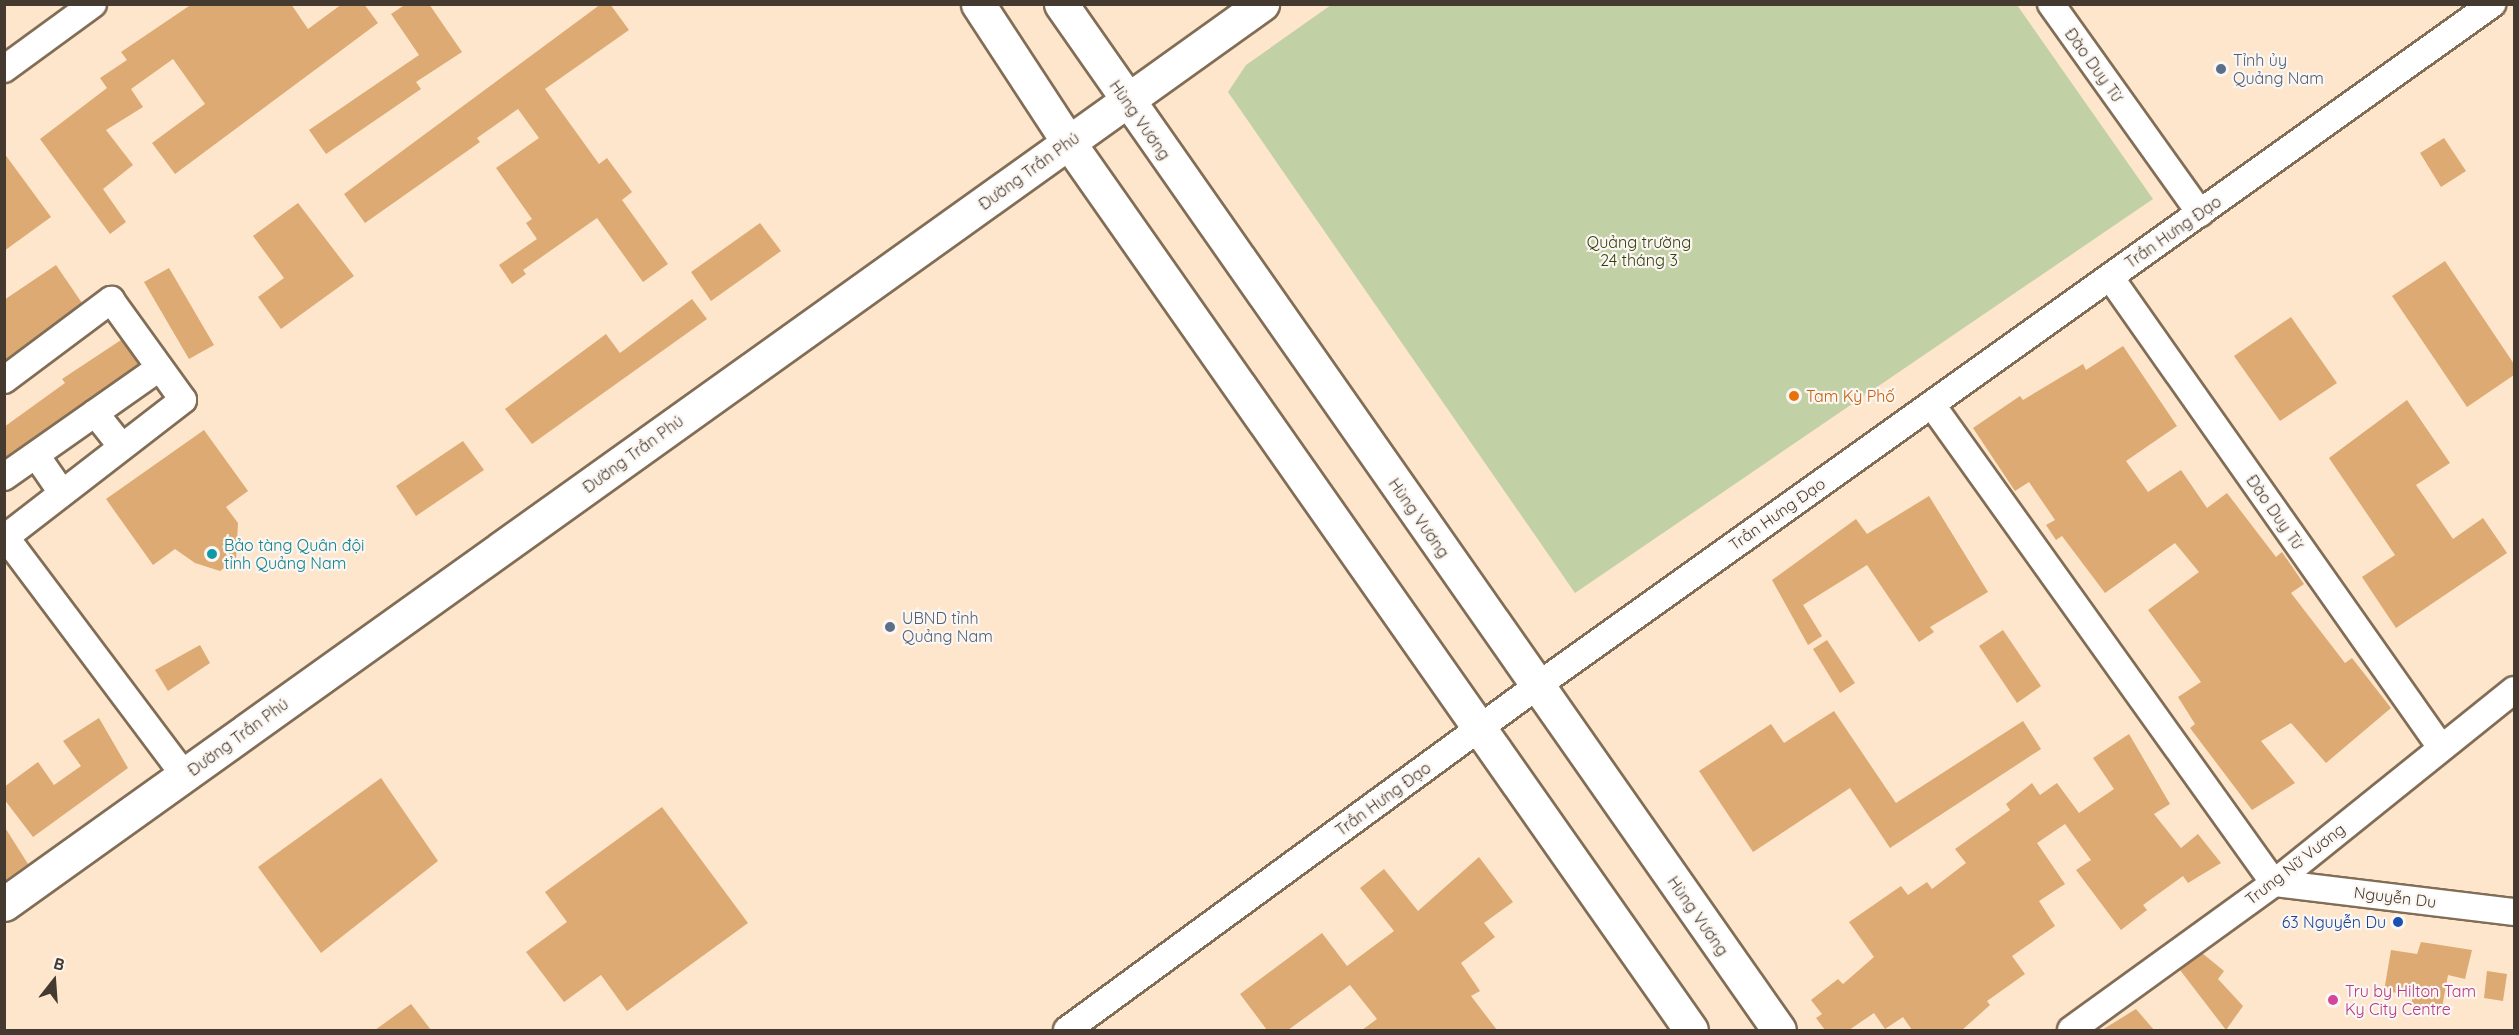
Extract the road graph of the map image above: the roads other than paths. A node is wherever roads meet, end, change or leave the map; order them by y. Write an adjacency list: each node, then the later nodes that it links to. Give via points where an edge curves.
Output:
1 (93, 4): 7 (street)
2 (978, 4): 9 (main road)
3 (1061, 4): 8 (main road, Hùng Vương)
4 (1262, 4): 8 (main road, Đường Trần Phú)
5 (2051, 4): 10 (street, Đào Duy Từ)
6 (2492, 4): 10 (street, Trần Hưng Đạo)
7 (4, 69)
8 (1127, 102): 9 (main road, Đường Trần Phú); 21 (main road, Hùng Vương)
9 (1069, 143): 23 (main road); 25 (main road, Đường Trần Phú)
10 (2200, 213): 11 (street, Trần Hưng Đạo)
11 (2110, 277): 14 (street, Trần Hưng Đạo); 24 (street, Đào Duy Từ)
12 (159, 368): 13 (street, via 111,300); 15 (street); 16 (street, via 183,400)
13 (4, 380)
14 (1932, 405): 21 (street, Trần Hưng Đạo); 26 (street)
15 (95, 413): 16 (street); 17 (street)
16 (122, 447): 19 (street)
17 (36, 455): 18 (street); 19 (street)
18 (4, 477)
19 (62, 493): 20 (street)
20 (5, 536): 25 (street)
21 (1536, 686): 23 (street, Trần Hưng Đạo); 31 (main road, Hùng Vương)
22 (2514, 690): 24 (street, Trưng Nữ Vương)
23 (1479, 728): 29 (street, Trần Hưng Đạo); 30 (main road)
24 (2440, 746): 26 (street, Trưng Nữ Vương)
25 (184, 775): 27 (main road, Đường Trần Phú)
26 (2274, 883): 28 (street, Nguyễn Du); 32 (street, Trưng Nữ Vương)
27 (4, 904)
28 (2514, 912)
29 (1067, 1030)
30 (1691, 1030)
31 (1779, 1030)
32 (2071, 1030)

